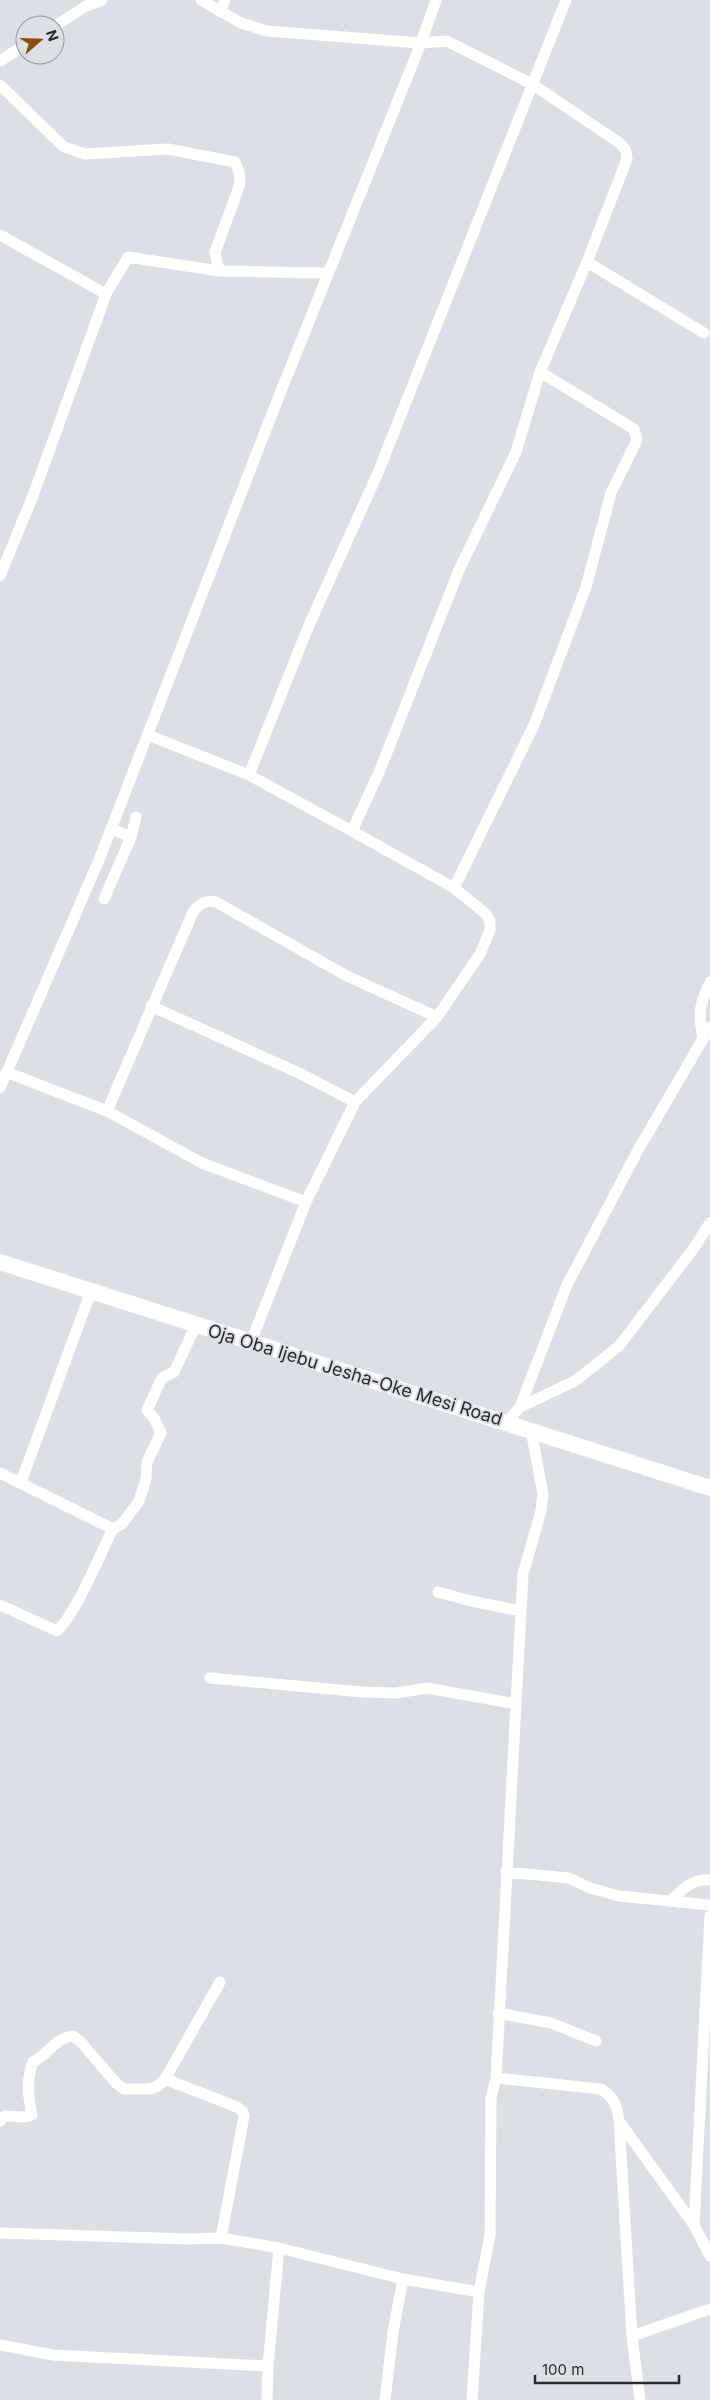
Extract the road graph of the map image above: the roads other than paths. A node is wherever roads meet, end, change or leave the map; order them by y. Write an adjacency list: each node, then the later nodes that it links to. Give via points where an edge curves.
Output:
1 (102, 0): 7 (street)
2 (201, 0): 6 (street)
3 (225, 0): 6 (street)
4 (436, 0): 8 (street)
5 (566, 0): 11 (street)
6 (220, 12): 8 (street, via 267,31)
7 (65, 20)
8 (421, 43): 11 (street, via 447,41); 16 (street)
9 (15, 51): 10 (street)
10 (0, 61)
11 (532, 84): 14 (street, via 626,151 627,159); 22 (street, via 376,474 309,625)
12 (0, 85): 15 (street, via 64,147 85,154 168,149 235,162 240,172 240,184 215,252)
13 (0, 235): 17 (street)
14 (587, 262): 18 (street); 19 (street)
15 (218, 271): 16 (street); 17 (street, via 128,257)
16 (327, 273): 21 (street)
17 (106, 294): 20 (street)
18 (704, 333)
19 (540, 372): 25 (street, via 516,452 460,570 380,770); 27 (street, via 634,429 636,440 611,493 586,587 534,725)
20 (0, 576)
21 (148, 735): 22 (street); 24 (street)
22 (250, 776): 25 (street)
23 (136, 817): 26 (street)
24 (112, 829): 26 (street); 34 (street)
25 (352, 831): 27 (street)
26 (131, 837): 28 (street)
27 (454, 888): 31 (street, via 486,914 490,930 480,954)
28 (104, 899)
29 (710, 982): 33 (street, via 698,1016)
30 (151, 1006): 31 (street, via 193,912 208,900 346,976); 36 (street); 37 (street)
31 (437, 1017): 36 (street)
32 (710, 1026): 33 (street)
33 (703, 1038): 44 (street, via 638,1150 567,1285)
34 (6, 1072): 35 (street); 37 (street)
35 (0, 1088)
36 (356, 1102): 38 (street)
37 (107, 1110): 38 (street, via 202,1162)
38 (306, 1202): 43 (street)
39 (710, 1223): 44 (street, via 619,1346 575,1381)
40 (0, 1262): 41 (main road, Oja Oba Ijebu Jesha-Oke Mesi Road)
41 (91, 1291): 42 (main road, Oja Oba Ijebu Jesha-Oke Mesi Road); 48 (street)
42 (196, 1324): 43 (main road, Oja Oba Ijebu Jesha-Oke Mesi Road); 50 (street, via 174,1372 162,1378 147,1410 161,1433 147,1462 139,1501 122,1524)
43 (251, 1342): 45 (main road, Oja Oba Ijebu Jesha-Oke Mesi Road)
44 (520, 1407): 45 (street)
45 (507, 1422): 46 (main road, Oja Oba Ijebu Jesha-Oke Mesi Road)
46 (531, 1430): 49 (main road, Oja Oba Ijebu Jesha-Oke Mesi Road); 53 (street, via 543,1494 526,1559)
47 (0, 1473): 48 (street)
48 (21, 1482): 50 (street)
49 (710, 1488)
50 (113, 1529): 52 (street, via 72,1612 57,1631)
51 (438, 1592): 53 (street)
52 (0, 1605)
53 (521, 1611): 55 (street)
54 (210, 1678): 55 (street, via 362,1692 426,1688)
55 (516, 1704): 56 (street)
56 (506, 1872): 60 (street, via 569,1878 619,1896); 64 (street)
57 (710, 1872): 58 (street)
58 (710, 1880): 59 (street); 60 (street, via 701,1879 690,1884)
59 (710, 1888)
60 (669, 1902): 61 (street)
61 (710, 1905)
62 (710, 1916): 70 (street)
63 (220, 1982): 67 (street)
64 (498, 2012): 65 (street, via 551,2023); 66 (street)
65 (596, 2041)
66 (496, 2078): 69 (street, via 601,2089 616,2104); 76 (street, via 491,2098 490,2235)
67 (165, 2079): 68 (street, via 150,2089 124,2089 80,2040 66,2036 43,2058 33,2062 27,2090 32,2116 5,2116); 72 (street, via 238,2107 244,2116)
68 (0, 2121)
69 (619, 2121): 70 (street); 78 (street)
70 (694, 2225): 74 (street)
71 (0, 2233): 72 (street)
72 (221, 2238): 73 (street)
73 (279, 2248): 75 (street); 80 (street)
74 (710, 2256)
75 (403, 2279): 76 (street); 82 (street)
76 (479, 2292): 83 (street)
77 (710, 2309): 78 (street)
78 (632, 2336): 84 (street)
79 (0, 2345): 80 (street, via 53,2354)
80 (268, 2366): 81 (street)
81 (267, 2400)
82 (385, 2400)
83 (472, 2400)
84 (640, 2400)

